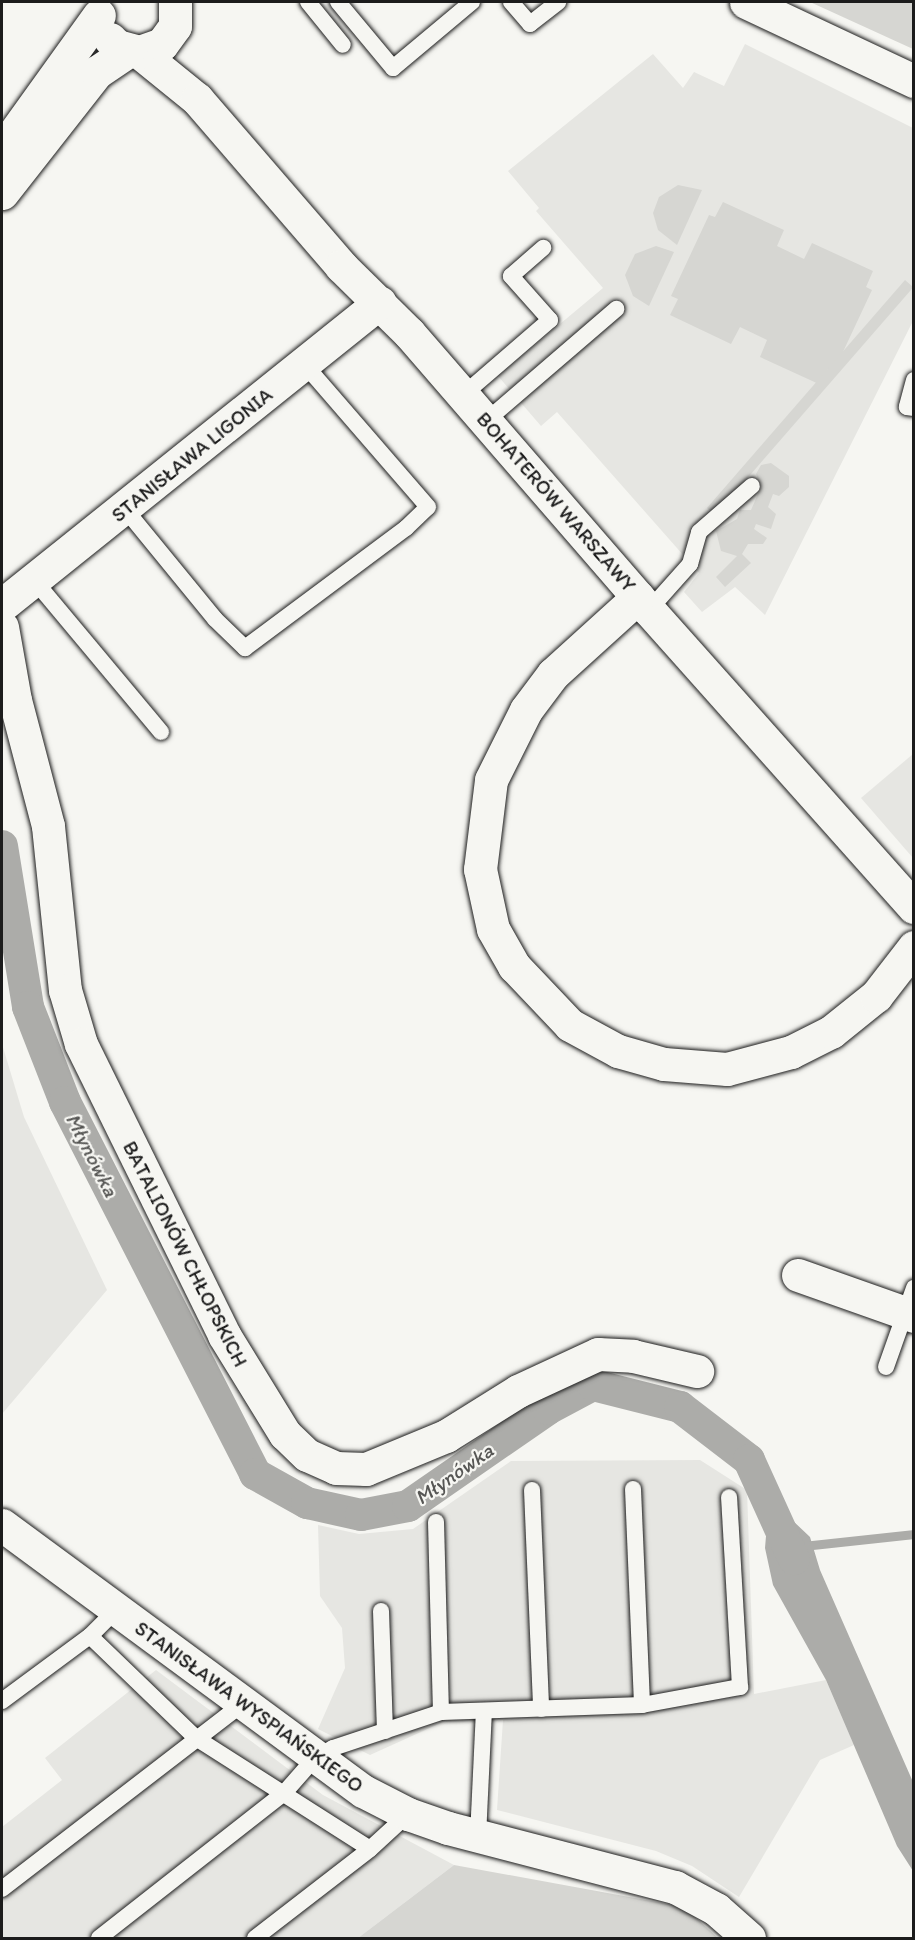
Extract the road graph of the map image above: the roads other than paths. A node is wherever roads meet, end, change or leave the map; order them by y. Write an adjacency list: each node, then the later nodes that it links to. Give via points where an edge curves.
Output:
1 (308, 2): 9 (lane)
2 (338, 2): 3 (lane, via 393,68)
3 (472, 2)
4 (511, 2): 5 (lane, via 530,24)
5 (558, 2)
6 (746, 2): 11 (street)
7 (100, 8): 10 (street, BOHATERÓW WARSZAWY, via 108,37); 13 (street)
8 (175, 11): 10 (street, via 162,44); 12 (street, BOHATERÓW WARSZAWY)
9 (343, 45)
10 (134, 51): 12 (street, BOHATERÓW WARSZAWY); 14 (street, via 97,72)
11 (914, 81)
12 (197, 99): 16 (street, BOHATERÓW WARSZAWY, via 341,266)
13 (2, 150)
14 (2, 193)
15 (543, 248): 20 (lane, via 511,276 549,320)
16 (380, 302): 18 (street, STANISŁAWA LIGONIA); 20 (street, BOHATERÓW WARSZAWY)
17 (616, 309): 22 (lane)
18 (305, 365): 24 (street, STANISŁAWA LIGONIA); 24 (lane, via 428,507 406,528 245,648 215,619)
19 (914, 381): 21 (lane, via 907,407)
20 (463, 395): 22 (street, BOHATERÓW WARSZAWY)
21 (914, 408)
22 (486, 421): 26 (street, BOHATERÓW WARSZAWY)
23 (752, 486): 26 (lane, via 699,532 690,564)
24 (125, 509): 25 (street, STANISŁAWA LIGONIA)
25 (34, 580): 27 (street, STANISŁAWA LIGONIA); 30 (lane)
26 (643, 604): 31 (street, BOHATERÓW WARSZAWY); 32 (street, via 553,674 526,710 491,780 480,869 493,929 514,966 570,1025 618,1051 664,1064 727,1069 780,1056 831,1032 876,996)
27 (2, 605)
28 (2, 627): 29 (street, BATALIONÓW CHŁOPSKICH)
29 (8, 702): 36 (street, BATALIONÓW CHŁOPSKICH, via 48,826 65,990 81,1044 168,1228 224,1335 262,1400 292,1441 307,1455 336,1468 366,1469 437,1441 518,1391 598,1354 633,1356)
30 (160, 732)
31 (914, 907)
32 (914, 947)
33 (798, 1275): 34 (street)
34 (911, 1306): 35 (lane)
35 (886, 1367)
36 (697, 1371)
37 (532, 1490): 48 (lane)
38 (633, 1490): 47 (lane)
39 (729, 1497): 47 (lane, via 740,1687)
40 (436, 1521): 50 (lane)
41 (2, 1525): 42 (street, STANISŁAWA WYSPIAŃSKIEGO)
42 (116, 1610): 44 (lane); 46 (street, STANISŁAWA WYSPIAŃSKIEGO)
43 (381, 1611): 51 (lane)
44 (90, 1635): 45 (lane); 52 (lane)
45 (2, 1701)
46 (242, 1704): 52 (lane); 53 (street, STANISŁAWA WYSPIAŃSKIEGO)
47 (642, 1705): 48 (lane)
48 (541, 1709): 49 (lane)
49 (484, 1711): 50 (lane); 56 (lane)
50 (441, 1712): 51 (lane)
51 (386, 1731): 53 (lane)
52 (196, 1738): 54 (lane); 58 (lane)
53 (314, 1759): 54 (lane); 55 (street, STANISŁAWA WYSPIAŃSKIEGO)
54 (285, 1792): 57 (lane); 59 (lane)
55 (408, 1814): 56 (street, STANISŁAWA WYSPIAŃSKIEGO); 57 (lane)
56 (478, 1837): 61 (street, STANISŁAWA WYSPIAŃSKIEGO, via 675,1887 716,1910)
57 (370, 1848): 60 (lane)
58 (2, 1889)
59 (99, 1938)
60 (255, 1938)
61 (749, 1938)

